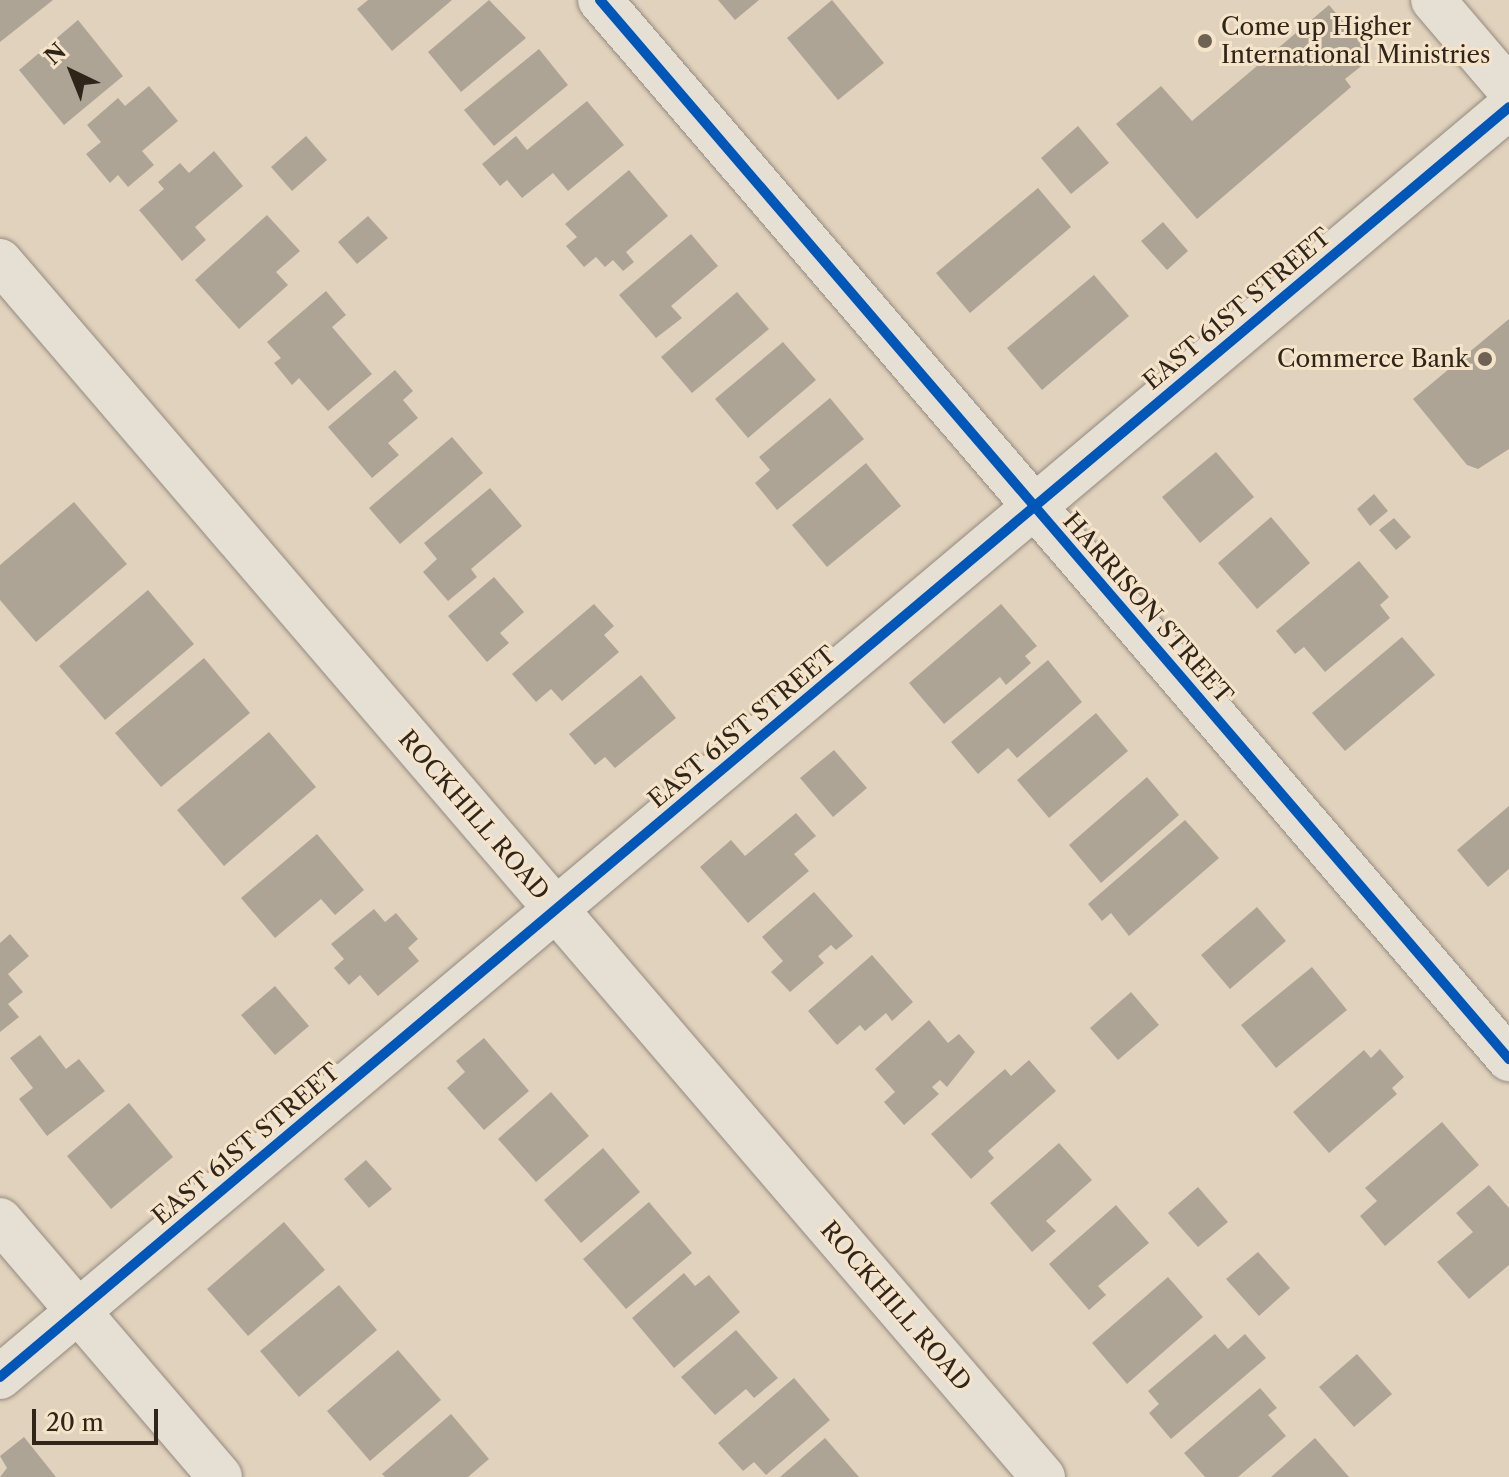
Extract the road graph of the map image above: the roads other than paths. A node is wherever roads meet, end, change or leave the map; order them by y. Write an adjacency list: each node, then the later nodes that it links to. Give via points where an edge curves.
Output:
1 (600, 0): 6 (street, HARRISON STREET)
2 (1433, 0): 3 (street)
3 (1509, 89)
4 (1509, 107): 6 (street, EAST 61ST STREET)
5 (0, 261): 7 (street, ROCKHILL ROAD)
6 (1034, 506): 7 (street, EAST 61ST STREET); 8 (street, HARRISON STREET)
7 (556, 910): 10 (street, EAST 61ST STREET); 13 (street, ROCKHILL ROAD)
8 (1509, 1059)
9 (0, 1220): 10 (street)
10 (78, 1311): 11 (street, EAST 61ST STREET); 12 (street)
11 (0, 1377)
12 (220, 1477)
13 (1043, 1477)

